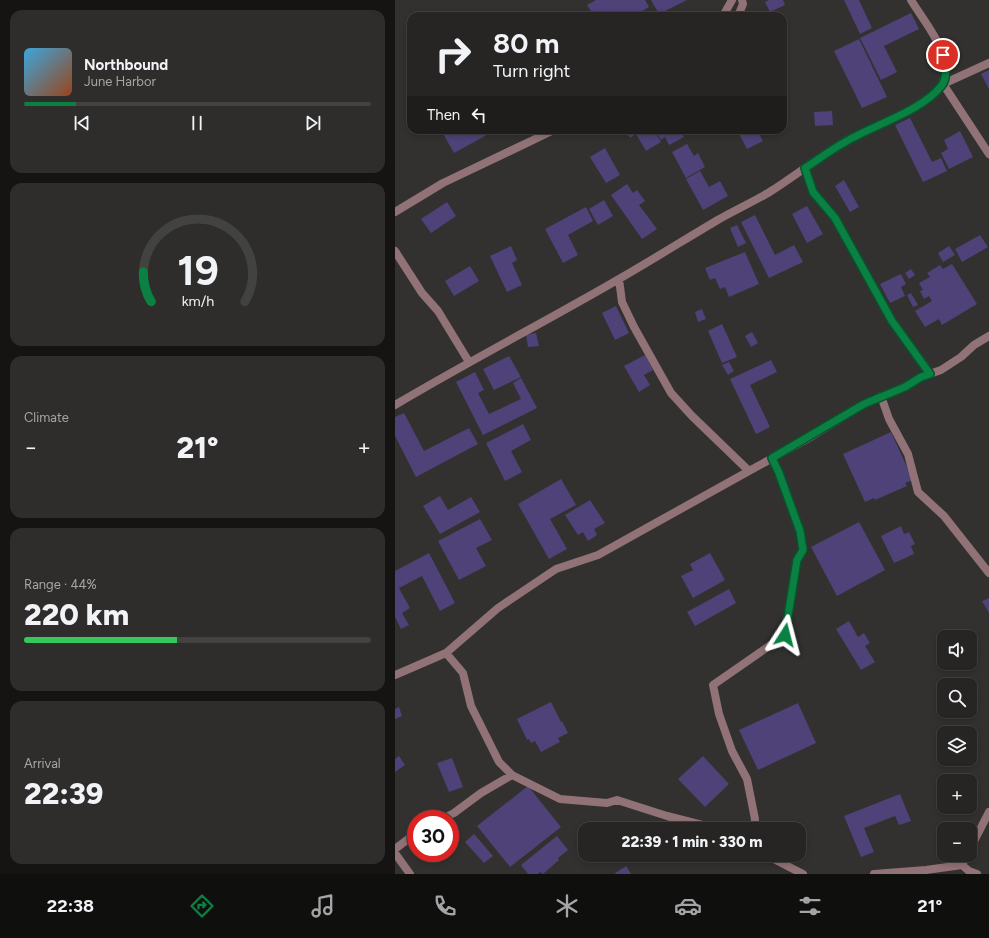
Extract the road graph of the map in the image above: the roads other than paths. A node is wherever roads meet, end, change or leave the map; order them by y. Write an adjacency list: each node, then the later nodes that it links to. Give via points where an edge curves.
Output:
1 (732, 0): 4 (street)
2 (742, 0): 5 (street)
3 (911, 0): 7 (street, via 938,42 943,55 946,70)
4 (725, 12)
5 (740, 12)
6 (989, 63): 7 (street)
7 (943, 84): 9 (street); 10 (street, via 931,98 847,141)
8 (546, 134): 11 (street, via 443,183)
9 (989, 154)
10 (805, 168): 13 (street); 16 (street, via 813,192 835,218 892,321)
11 (395, 212)
12 (395, 251): 15 (street, via 438,311)
13 (619, 279): 15 (street); 20 (street, via 622,302 671,393)
14 (989, 336): 16 (street, via 941,370)
15 (469, 362): 18 (street)
16 (930, 374): 17 (street)
17 (881, 396): 19 (street); 21 (street, via 889,419 908,454 918,492 944,516)
18 (395, 404)
19 (772, 458): 20 (street); 28 (street, via 800,531 803,550 797,560 785,635 713,685 719,714 732,751 747,779)
20 (749, 471): 22 (street, via 597,556 555,569 498,608)
21 (989, 573)
22 (446, 653): 23 (street); 24 (street, via 463,673 471,706 499,762)
23 (395, 675)
24 (512, 775): 25 (street); 27 (street, via 560,799 607,803 617,800)
25 (458, 810)
26 (989, 812): 29 (street)
27 (691, 822)
28 (755, 822)
29 (977, 835)
30 (407, 840): 31 (street)
31 (395, 849)
32 (395, 853): 37 (street)
33 (780, 862): 38 (street)
34 (964, 862): 35 (street)
35 (962, 865): 36 (street); 39 (street)
36 (972, 873)
37 (410, 874)
38 (803, 874)
39 (874, 874)

